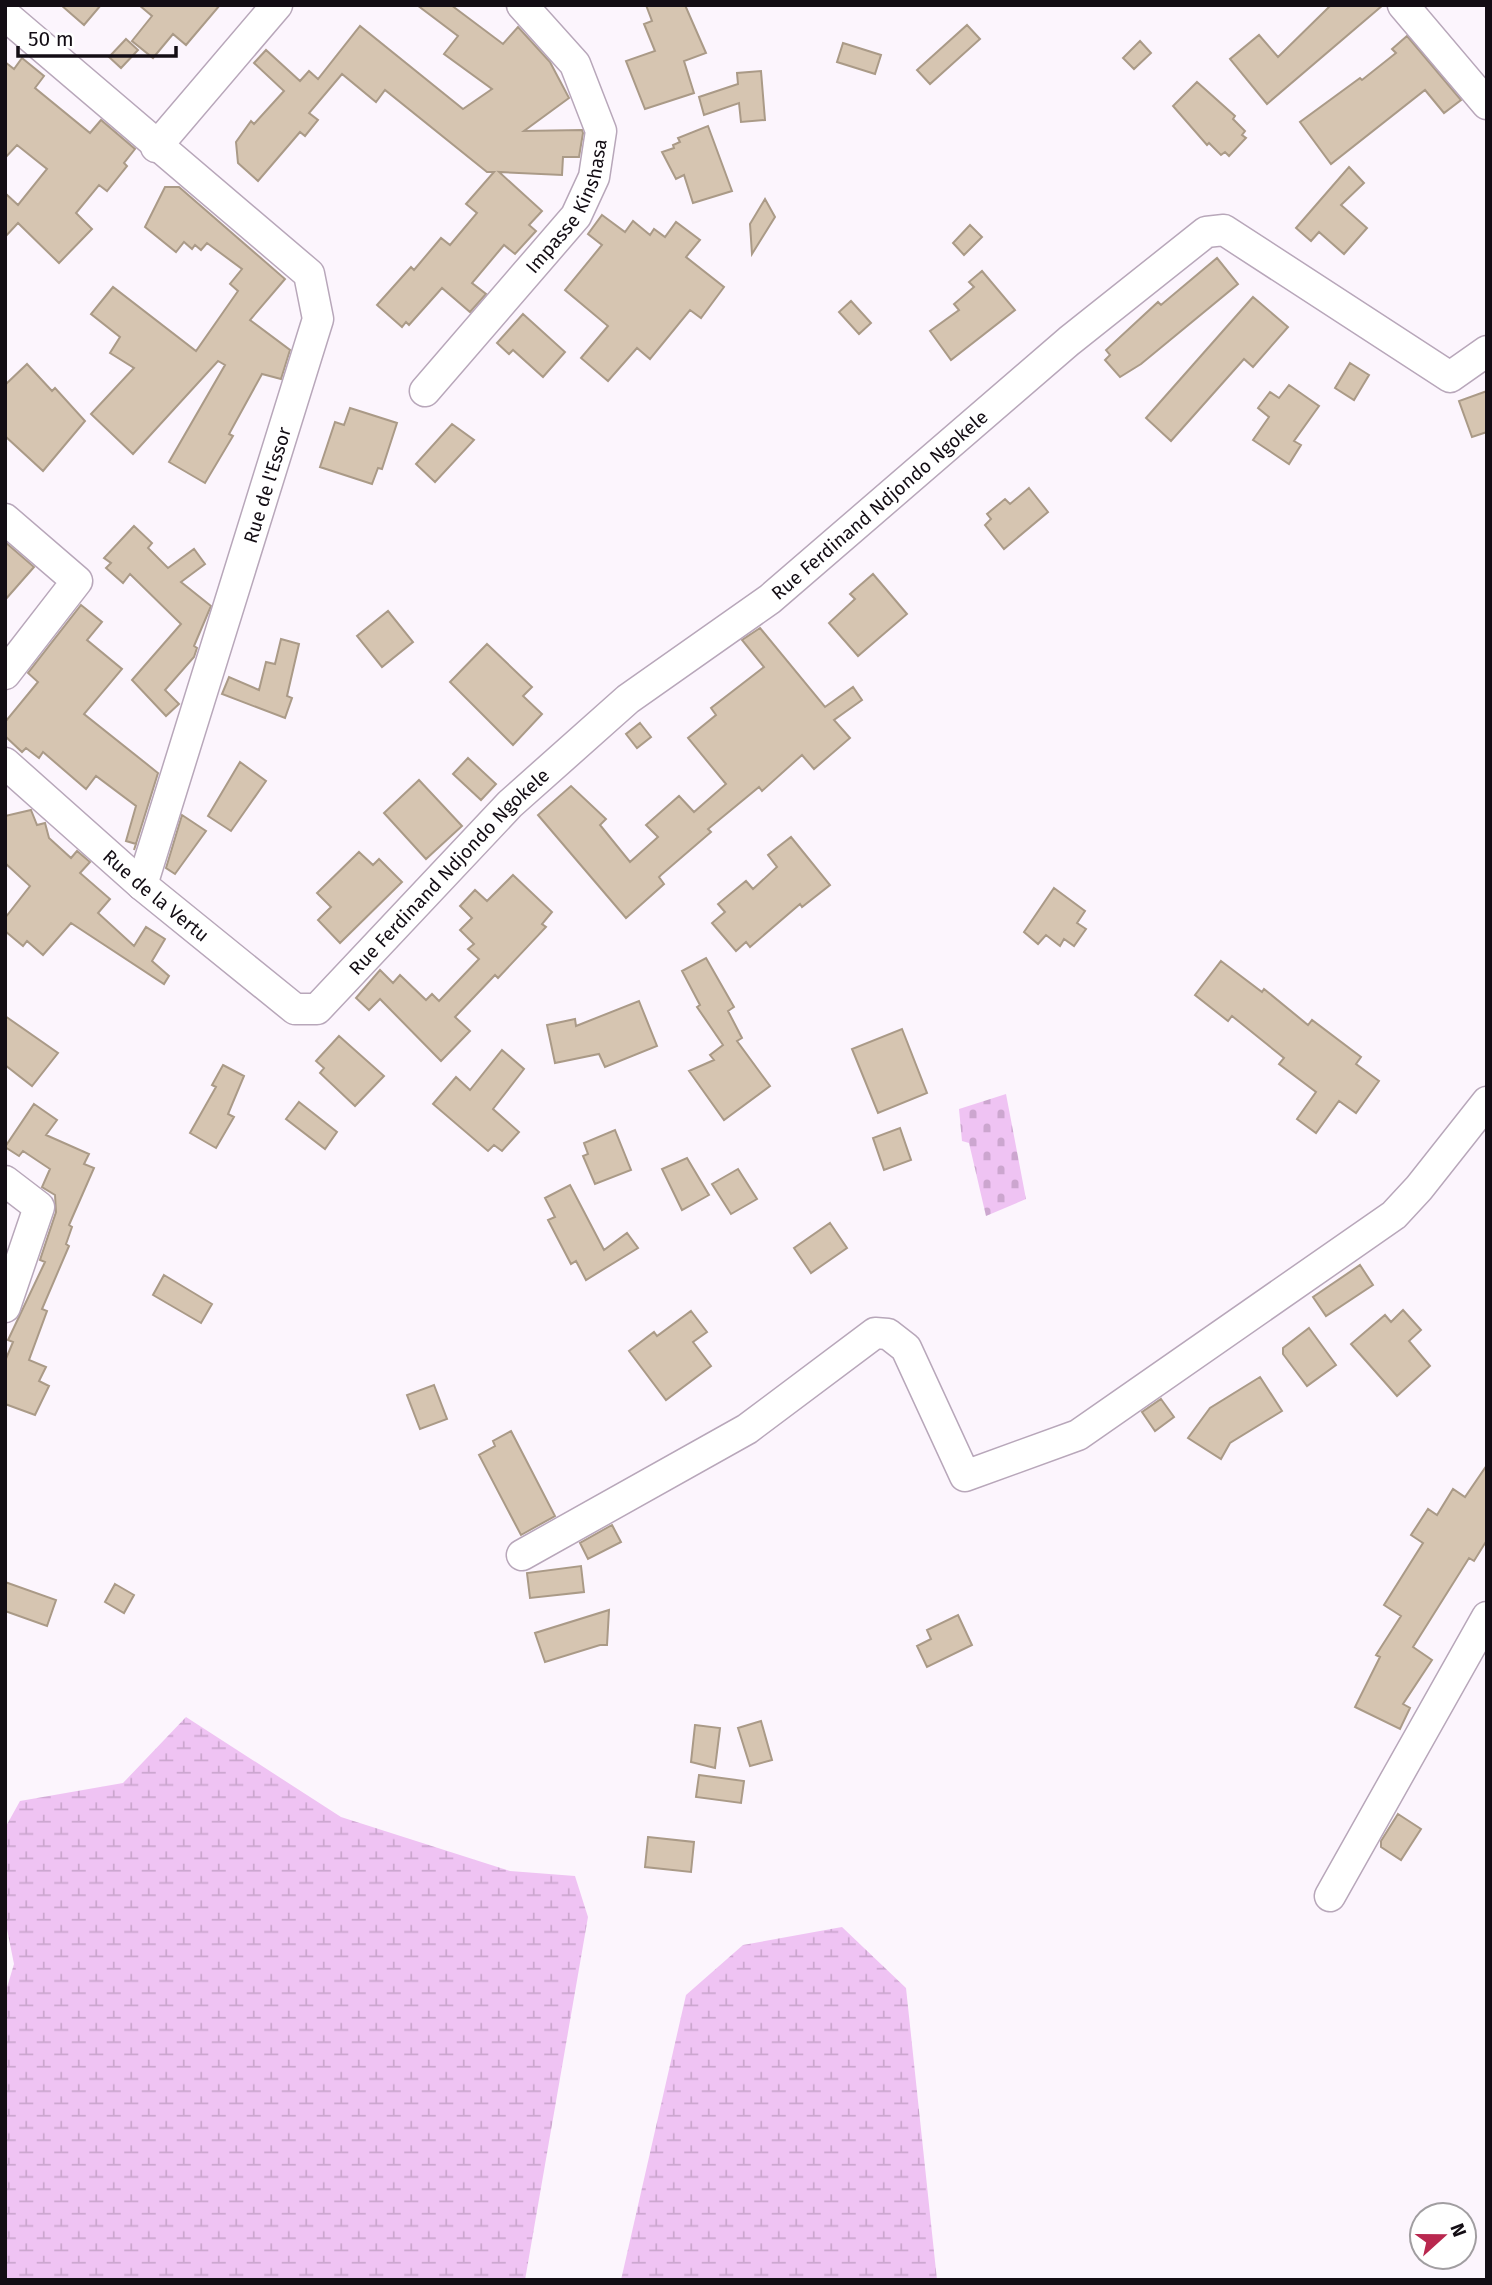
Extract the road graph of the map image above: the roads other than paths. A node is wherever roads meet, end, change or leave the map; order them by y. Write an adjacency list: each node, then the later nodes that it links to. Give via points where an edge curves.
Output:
1 (277, 5): 6 (street)
2 (522, 5): 8 (street, Impasse Kinshasa, via 575,64 601,131 594,177 576,216)
3 (1403, 5): 5 (street)
4 (5, 15): 6 (street, Rue de l'Essor)
5 (1487, 104)
6 (156, 146): 12 (street, Rue de l'Essor, via 309,274 318,318)
7 (1487, 351): 13 (street, Rue Ferdinand Ndjondo Ngokele, via 1450,377 1224,230 1206,232 1069,341 770,599 628,699 510,804)
8 (425, 391)
9 (5, 519): 10 (street, via 78,580)
10 (5, 674)
11 (5, 763): 12 (street, Rue de la Vertu)
12 (142, 885): 13 (street, Rue de la Vertu, via 295,1009)
13 (317, 1009)
14 (1487, 1102): 17 (street, via 1394,1215 1078,1435 965,1476 906,1348 888,1334 875,1333 747,1429)
15 (5, 1181): 16 (street, via 39,1207)
16 (5, 1307)
17 (522, 1555)
18 (1487, 1617): 19 (street)
19 (1330, 1896)

